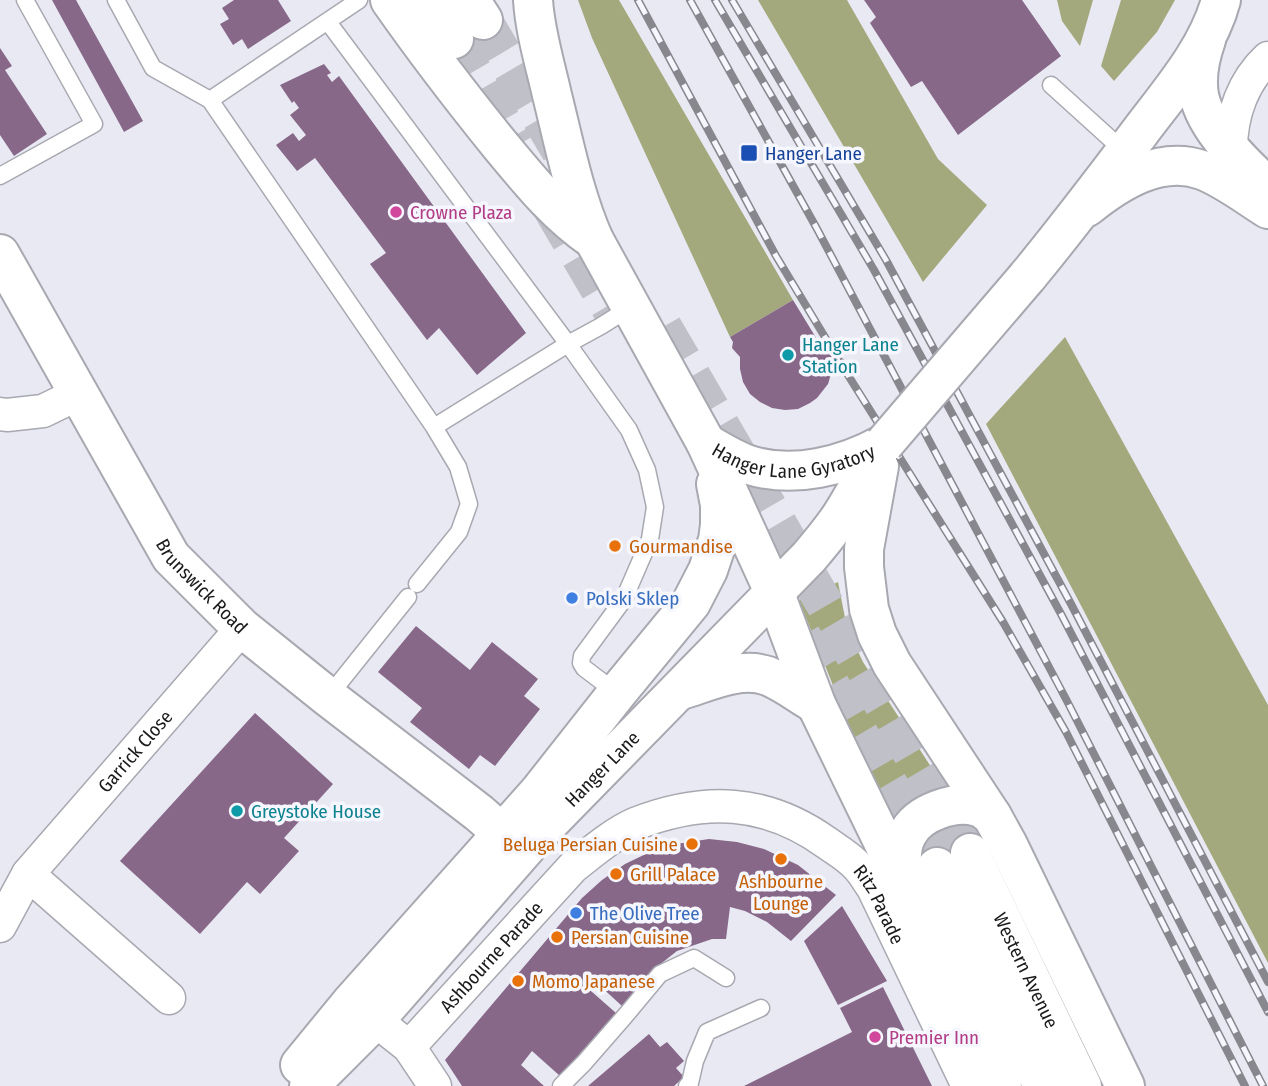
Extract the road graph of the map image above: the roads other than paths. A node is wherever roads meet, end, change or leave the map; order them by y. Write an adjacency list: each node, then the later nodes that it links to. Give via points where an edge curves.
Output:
1 (25, 0): 17 (lane, via 94,124)
2 (116, 0): 14 (lane, via 153,68)
3 (359, 0): 10 (lane)
4 (390, 0): 21 (main road, via 530,183 560,215)
5 (428, 0): 9 (main road)
6 (533, 0): 21 (main road, Hanger Lane Gyratory, via 558,118)
7 (1220, 0): 11 (main road, Hanger Lane Gyratory)
8 (1236, 0): 11 (main road)
9 (469, 20)
10 (328, 22): 14 (lane); 24 (lane)
11 (1206, 40): 15 (main road, via 1199,94 1218,134); 16 (main road, Hanger Lane Gyratory)
12 (1268, 58): 15 (street, via 1247,83 1240,100)
13 (1051, 85): 16 (lane)
14 (209, 100): 27 (lane)
15 (1231, 149): 18 (main road)
16 (1125, 152): 20 (main road, Hanger Lane Gyratory)
17 (0, 176)
18 (1268, 187)
19 (1268, 209): 20 (main road, via 1219,178 1182,165 1132,176)
20 (1080, 212): 29 (main road, Hanger Lane Gyratory, bridge)
21 (594, 240): 23 (main road, Hanger Lane Gyratory)
22 (0, 254): 25 (main road, Brunswick Road)
23 (631, 307): 24 (lane); 28 (main road, Hanger Lane Gyratory)
24 (568, 344): 27 (lane); 33 (lane, via 629,430 647,470 655,507 650,539 624,599 582,656 584,668)
25 (78, 394): 26 (street, via 43,411); 31 (main road, Brunswick Road, via 171,556)
26 (0, 414)
27 (434, 427): 34 (lane, via 458,467 470,503 459,532)
28 (706, 443): 29 (main road, Hanger Lane Gyratory, via 747,465 785,471 844,461); 30 (main road); 33 (main road, Hanger Lane, via 720,505 714,553 691,603)
29 (884, 444): 30 (main road, Hanger Lane, via 830,532); 37 (main road, via 864,550 869,609 892,664)
30 (775, 594): 32 (main road, Hanger Lane); 35 (main road)
31 (242, 628): 34 (main road, Brunswick Road); 41 (street, Garrick Close)
32 (679, 691): 35 (main road, via 728,675 753,673 768,676); 38 (main road, Hanger Lane)
33 (617, 692): 38 (main road, Hanger Lane, via 539,792)
34 (328, 697): 38 (main road, Brunswick Road, via 479,813)
35 (816, 704): 40 (main road)
36 (715, 805): 39 (street, Ashbourne Parade, via 632,825); 53 (street, Ritz Parade, via 757,809 796,823 856,865 873,888)
37 (992, 816): 40 (main road, via 972,806 940,809 921,817 907,834 901,864); 57 (main road)
38 (520, 834): 39 (street); 46 (main road, Hanger Lane); 48 (main road, Hanger Lane, via 350,1004 303,1060)
39 (573, 867): 47 (street, Ashbourne Parade)
40 (937, 869): 54 (main road); 55 (main road, Western Avenue); 56 (main road, Western Avenue)
41 (28, 874): 42 (street, Garrick Close); 44 (street)
42 (0, 926)
43 (726, 978): 51 (lane, via 694,958 660,974)
44 (170, 999)
45 (761, 1008): 52 (lane, via 707,1032)
46 (375, 1020): 47 (street); 49 (main road, Hanger Lane)
47 (409, 1047): 50 (street)
48 (290, 1086)
49 (309, 1086)
50 (435, 1086)
51 (561, 1086)
52 (687, 1086)
53 (968, 1086)
54 (1002, 1086)
55 (1043, 1086)
56 (1082, 1086)
57 (1125, 1086)

